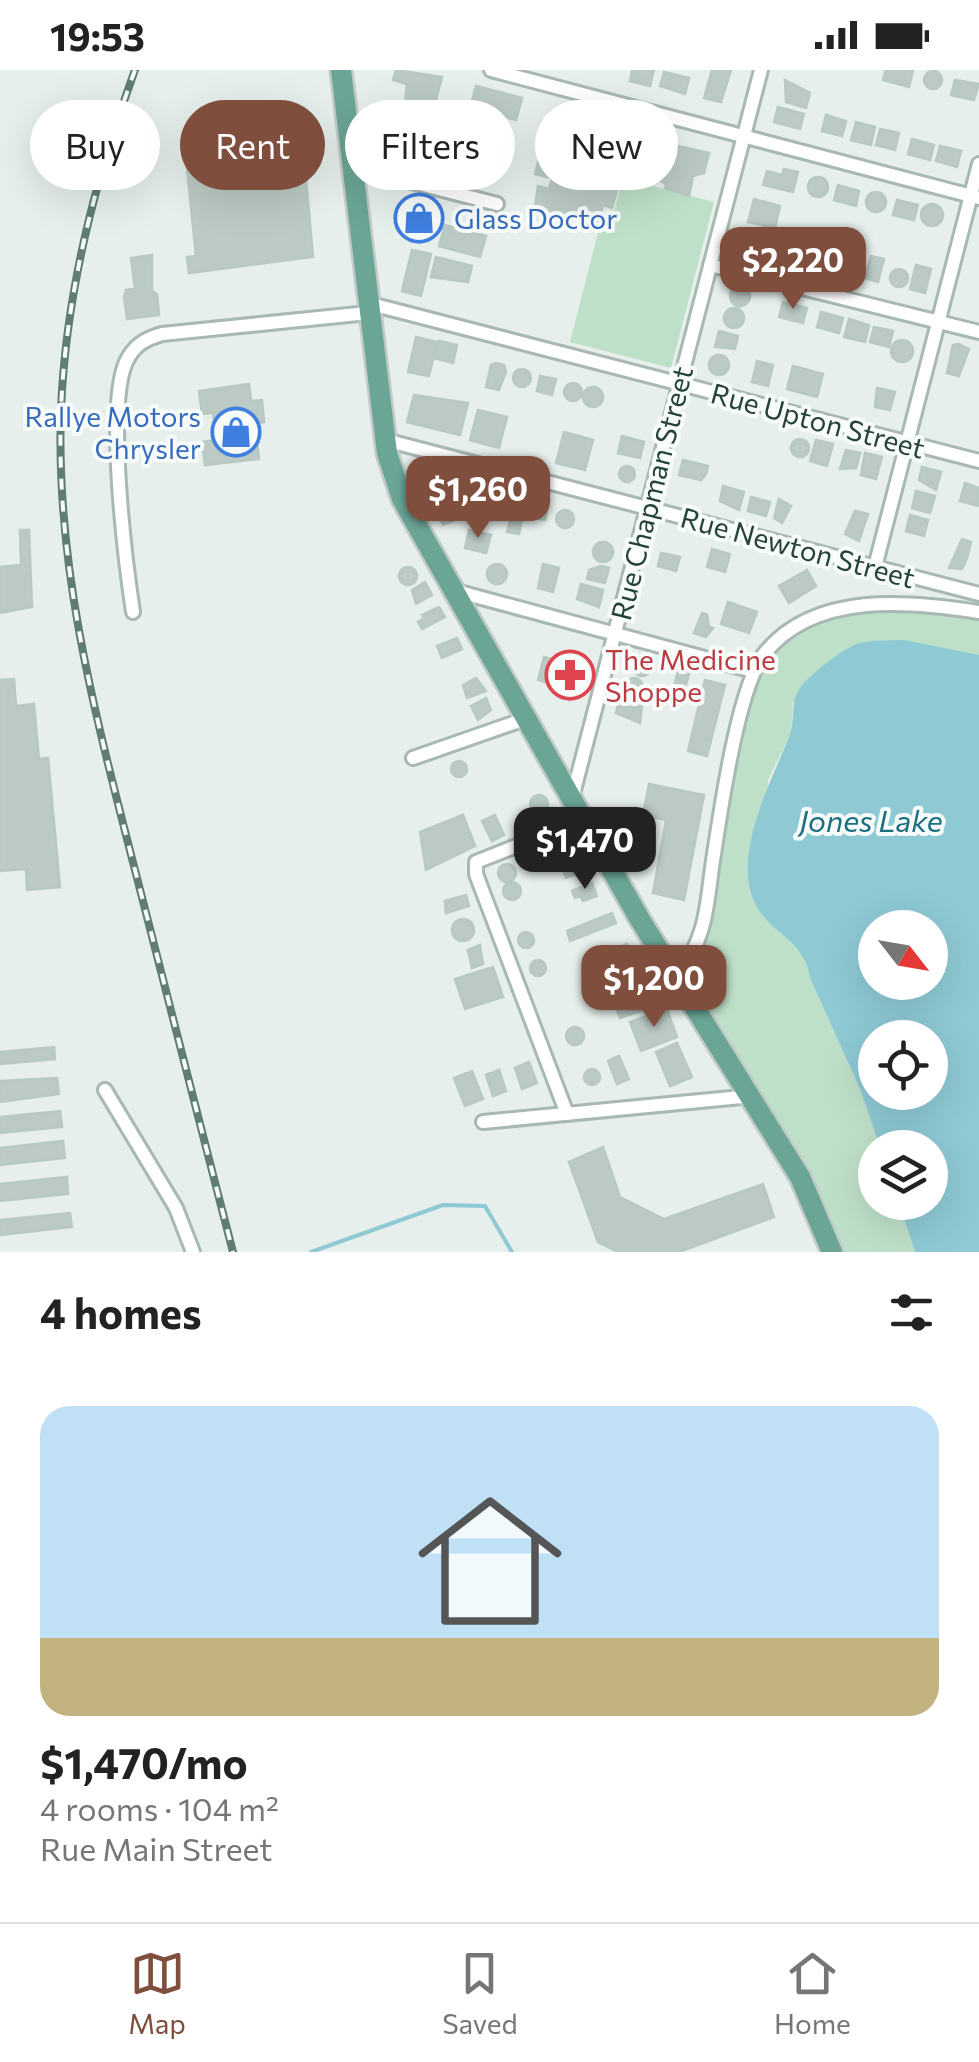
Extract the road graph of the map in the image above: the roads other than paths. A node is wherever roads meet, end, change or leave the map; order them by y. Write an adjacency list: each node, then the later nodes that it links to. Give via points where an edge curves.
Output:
1 (340, 70): 4 (main road)
2 (490, 70): 5 (street)
3 (761, 70): 5 (street, Rue Chapman Street)
4 (345, 118)
5 (743, 137): 9 (street); 11 (street, Rue Chapman Street)
6 (979, 164): 9 (street)
7 (353, 190): 12 (main road)
8 (443, 190): 10 (street)
9 (975, 197): 13 (street)
10 (497, 204)
11 (710, 265): 13 (street); 15 (street, Rue Chapman Street)
12 (367, 308): 15 (street, Rue Upton Street); 16 (main road); 23 (street, via 162,334 133,350 122,378 119,472)
13 (940, 322): 14 (street); 17 (street)
14 (979, 332)
15 (678, 383): 17 (street, Rue Upton Street); 19 (street, Rue Chapman Street)
16 (385, 440): 19 (street, Rue Newton Street); 21 (main road, via 402,499)
17 (909, 445): 18 (street, Rue Upton Street); 20 (street)
18 (979, 461)
19 (646, 508): 20 (street, Rue Newton Street); 25 (street, Rue Chapman Street)
20 (876, 567): 22 (street, Rue Newton Street)
21 (452, 590): 25 (street); 27 (main road)
22 (979, 594)
23 (133, 612)
24 (979, 612): 26 (street, via 888,603 818,616 780,638)
25 (616, 632): 26 (street); 29 (street, Rue Chapman Street)
26 (754, 671): 31 (street, via 706,924)
27 (525, 718): 28 (street); 29 (main road)
28 (413, 758)
29 (572, 800): 30 (main road)
30 (582, 820): 31 (main road); 34 (street, via 476,862)
31 (678, 976): 33 (main road)
32 (105, 1090): 36 (street, via 176,1208)
33 (752, 1096): 34 (street); 37 (main road, via 800,1177)
34 (567, 1114): 35 (street)
35 (483, 1122)
36 (193, 1252)
37 (832, 1252)

